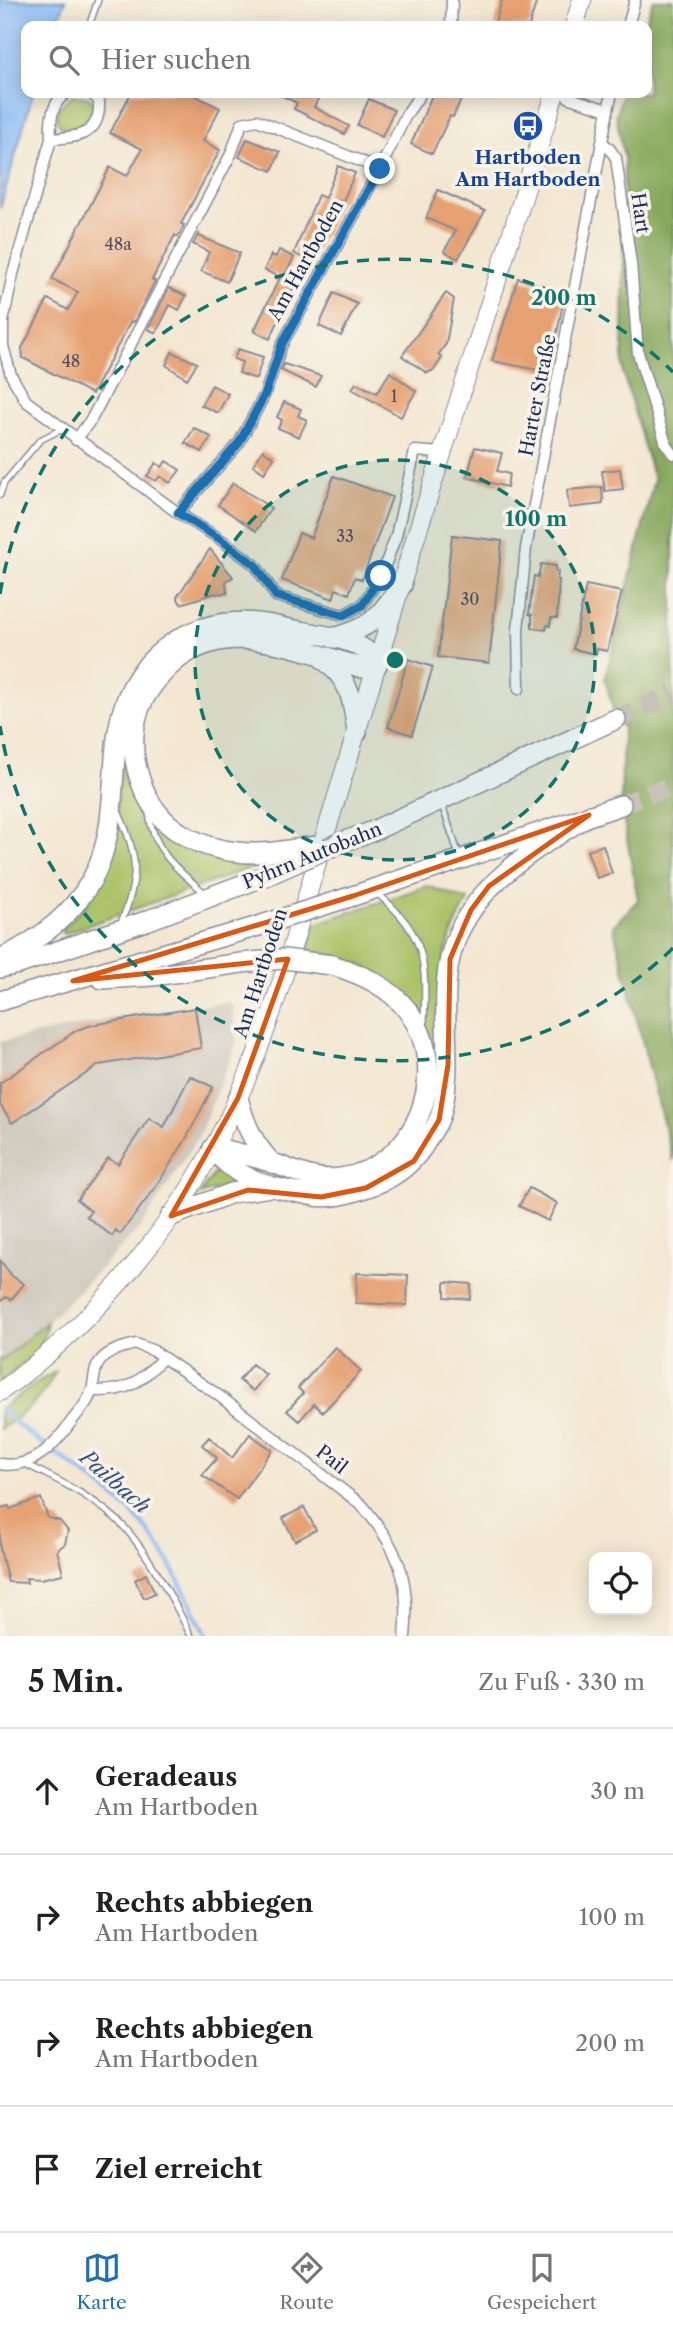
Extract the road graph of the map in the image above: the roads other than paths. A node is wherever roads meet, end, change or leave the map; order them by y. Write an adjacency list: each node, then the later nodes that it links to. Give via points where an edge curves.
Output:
1 (98, 0): 5 (lane)
2 (452, 0): 6 (street)
3 (582, 0): 7 (main road)
4 (635, 0): 8 (street)
5 (91, 21)
6 (451, 21)
7 (576, 21)
8 (629, 21)
9 (59, 98): 16 (street, via 50,125)
10 (96, 98): 16 (street, via 100,114 94,127 82,135)
11 (418, 98): 18 (street, Am Hartboden)
12 (553, 98): 21 (main road, Am Hartboden)
13 (570, 98): 15 (street)
14 (611, 98): 15 (street, Harter Straße)
15 (608, 110): 17 (street, Harter Straße)
16 (51, 138): 19 (street, via 13,274 3,346 11,375 26,401)
17 (603, 143): 22 (street, Hart, via 616,158 638,353); 29 (street, Harter Straße, via 526,548 518,630)
18 (380, 169): 20 (street, via 257,120 242,123 225,165 92,418); 24 (street, Am Hartboden, via 282,344 265,394 239,443)
19 (62, 429): 20 (street); 23 (lane, via 40,440 4,483)
20 (76, 440): 24 (street)
21 (442, 453): 24 (street, via 415,451 396,536 381,576 362,605 343,615 276,596 255,565); 25 (main road, Am Hartboden)
22 (673, 454)
23 (0, 495)
24 (178, 513)
25 (402, 585): 26 (highway, via 374,621); 28 (main road, Am Hartboden)
26 (333, 638): 28 (highway, via 367,651); 33 (highway, via 234,622 203,628 166,647 138,677 120,717)
27 (316, 654): 28 (highway, via 362,668); 31 (highway, via 342,676 354,706); 32 (highway, via 236,639 205,645 176,660 157,678 138,713 135,759)
28 (377, 665): 31 (main road, Am Hartboden)
29 (519, 688)
30 (615, 719): 34 (highway, Pyhrn Autobahn)
31 (357, 732): 47 (main road, Am Hartboden, via 275,1003)
32 (148, 796): 37 (highway, bridge, via 182,834 213,847 248,854); 40 (lane, via 150,827 161,852)
33 (112, 798): 41 (lane, via 130,838 136,871); 42 (highway, via 107,838 92,879 78,900 62,919)
34 (440, 800): 37 (highway, Pyhrn Autobahn); 38 (lane)
35 (621, 805): 36 (highway)
36 (589, 815): 38 (highway); 50 (highway, via 489,886 457,935 447,982 446,1091 439,1120 414,1161 384,1181 346,1194 321,1197)
37 (342, 842): 40 (highway, Pyhrn Autobahn, bridge)
38 (460, 858): 39 (highway)
39 (373, 889): 44 (highway, bridge); 46 (lane, via 399,912 418,942 425,968)
40 (209, 897): 41 (highway, Pyhrn Autobahn)
41 (118, 930): 43 (highway, Pyhrn Autobahn)
42 (0, 959)
43 (0, 968)
44 (73, 981): 45 (highway); 46 (highway, bridge, via 284,959 332,965 360,974 389,992 409,1012)
45 (0, 1002)
46 (423, 1043): 49 (highway, via 428,1075 423,1108 409,1136 395,1151 379,1163 341,1178 305,1177)
47 (238, 1098): 48 (main road, Am Hartboden); 49 (highway, via 249,1134)
48 (213, 1148): 49 (highway); 50 (highway, via 232,1170); 51 (main road, Am Hartboden)
49 (273, 1163)
50 (270, 1188): 51 (highway, via 232,1193)
51 (171, 1216): 54 (main road, Am Hartboden, via 88,1318)
52 (163, 1358): 53 (street, via 136,1385); 53 (street, Pail, via 136,1344 110,1353 93,1374); 58 (street, Pail, via 362,1505 397,1556 407,1611)
53 (92, 1391): 56 (street, Pail, via 65,1432 47,1451)
54 (0, 1392)
55 (0, 1464): 56 (street, Pail)
56 (24, 1464): 57 (lane, via 100,1507 125,1529)
57 (191, 1636)
58 (405, 1636)

